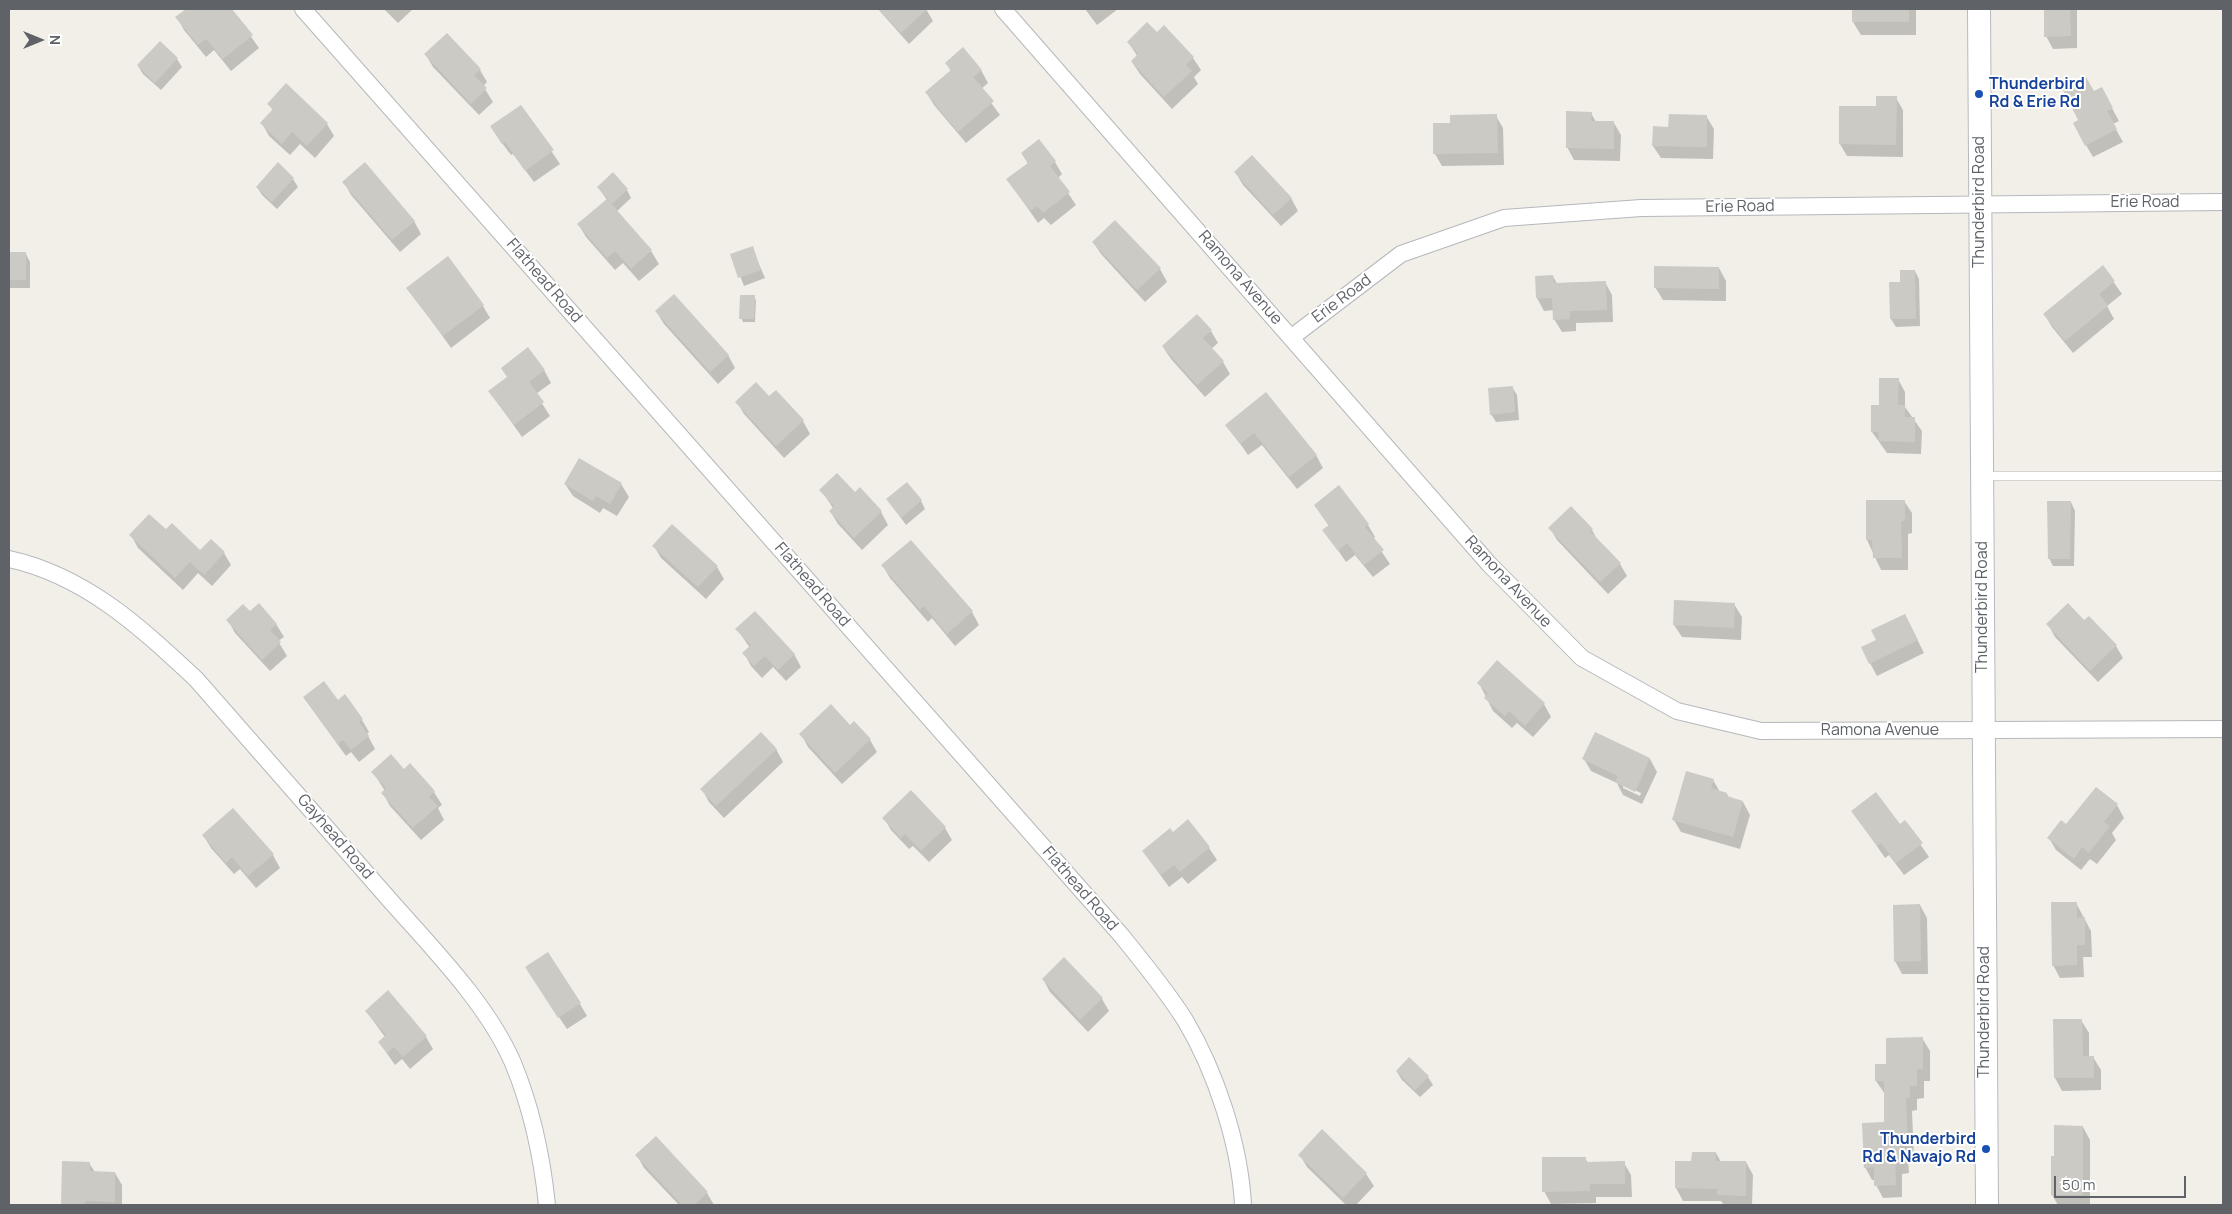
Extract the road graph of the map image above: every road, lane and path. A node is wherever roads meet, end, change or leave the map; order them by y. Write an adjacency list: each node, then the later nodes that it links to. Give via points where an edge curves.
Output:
1 (303, 9): 13 (street, Flathead Road, via 1156,977 1186,1022 1217,1090 1237,1161)
2 (1004, 9): 6 (street, Ramona Avenue)
3 (1979, 9): 5 (main road, Thunderbird Road)
4 (2223, 202): 5 (street, Erie Road)
5 (1980, 203): 6 (street, Erie Road, via 1641,208 1504,218 1401,254); 7 (main road, Thunderbird Road)
6 (1292, 337): 11 (street, Ramona Avenue, via 1489,564 1582,658 1677,711 1761,731)
7 (1982, 476): 8 (lane); 11 (main road, Thunderbird Road)
8 (2223, 476)
9 (9, 559): 12 (street, Gayhead Road, via 67,579 111,605 196,679 439,956 481,1008 512,1061 531,1111)
10 (2223, 729): 11 (street, Ramona Avenue)
11 (1984, 730): 14 (main road, Thunderbird Road)
12 (548, 1205)
13 (1242, 1205)
14 (1987, 1205)

